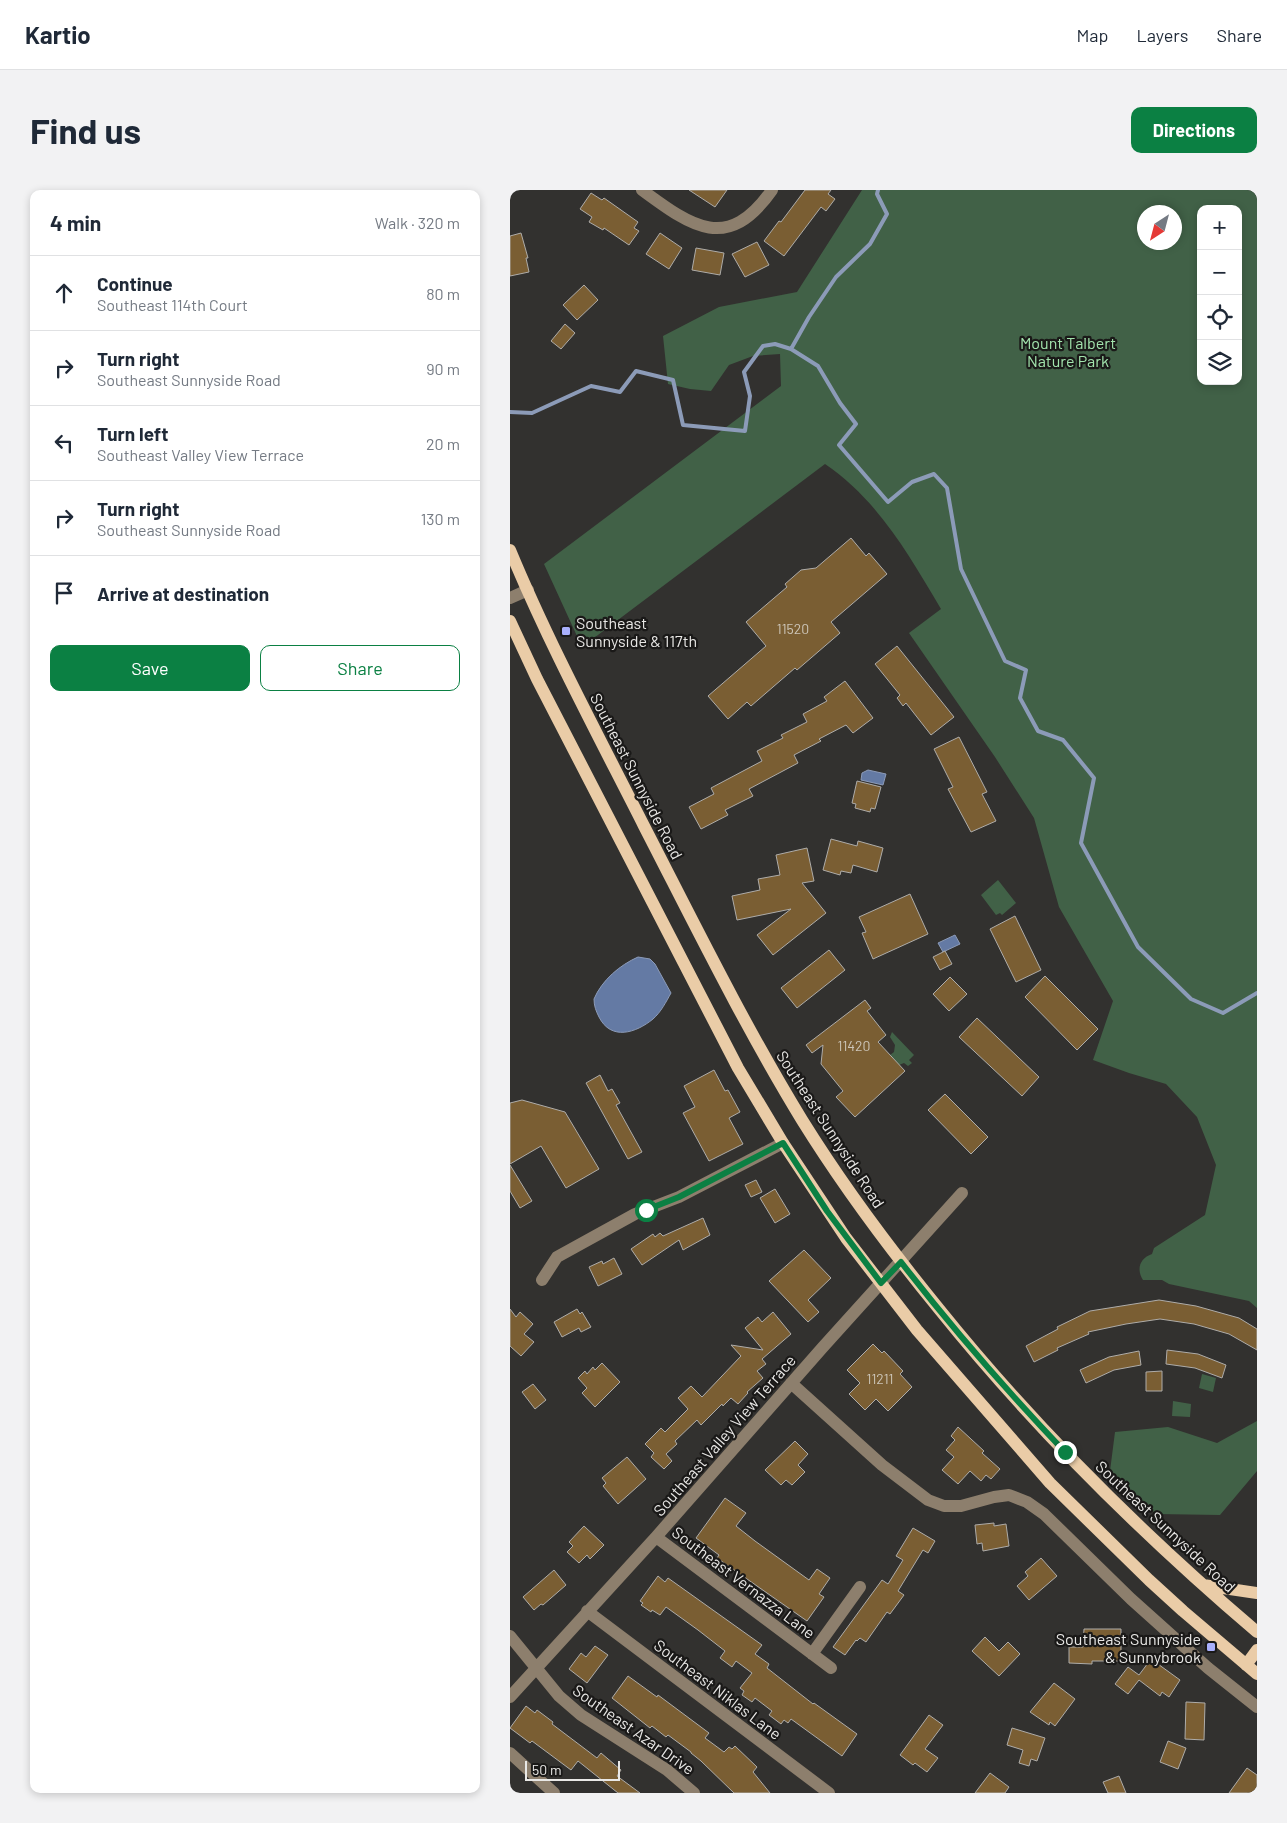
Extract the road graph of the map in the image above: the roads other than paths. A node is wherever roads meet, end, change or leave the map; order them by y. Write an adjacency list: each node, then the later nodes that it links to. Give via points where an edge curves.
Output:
1 (642, 190): 2 (street, via 688,222 708,228 737,224 749,217)
2 (772, 190)
3 (510, 550): 4 (main road, Southeast Sunnyside Road)
4 (528, 590): 5 (street); 9 (main road, Southeast Sunnyside Road, via 559,658 758,1044 837,1174)
5 (510, 598)
6 (510, 620): 7 (main road, via 696,989)
7 (783, 1143): 10 (street, via 679,1197 635,1214 557,1257); 11 (main road, via 841,1231)
8 (962, 1193): 9 (street, Southeast Valley View Terrace)
9 (901, 1262): 11 (street, Southeast Valley View Terrace); 14 (main road, Southeast Sunnyside Road, via 962,1339 1029,1414 1132,1520)
10 (542, 1280)
11 (881, 1283): 12 (street, Southeast Valley View Terrace); 24 (main road, via 950,1369 1050,1483 1149,1580)
12 (791, 1383): 13 (street, Southeast Valley View Terrace); 26 (street, via 882,1465 928,1500 944,1506 961,1506 1009,1495 1027,1502 1044,1514 1208,1668)
13 (656, 1537): 17 (street, Southeast Valley View Terrace); 21 (street, Southeast Vernazza Lane)
14 (1203, 1585): 16 (main road); 18 (main road, Southeast Sunnyside Road)
15 (860, 1587): 21 (street, Southeast Vernazza Lane)
16 (1257, 1593)
17 (587, 1611): 23 (street, Southeast Valley View Terrace); 30 (street, Southeast Niklas Lane)
18 (1257, 1632)
19 (510, 1636): 23 (street, Southeast Azar Drive)
20 (1257, 1650): 24 (main road)
21 (812, 1654): 22 (street, Southeast Vernazza Lane)
22 (831, 1668)
23 (535, 1669): 25 (street, Southeast Valley View Terrace); 29 (street, Southeast Azar Drive, via 581,1715 667,1770)
24 (1254, 1670)
25 (510, 1697)
26 (1257, 1707)
27 (510, 1753): 28 (street)
28 (554, 1793)
29 (694, 1793)
30 (829, 1793)

